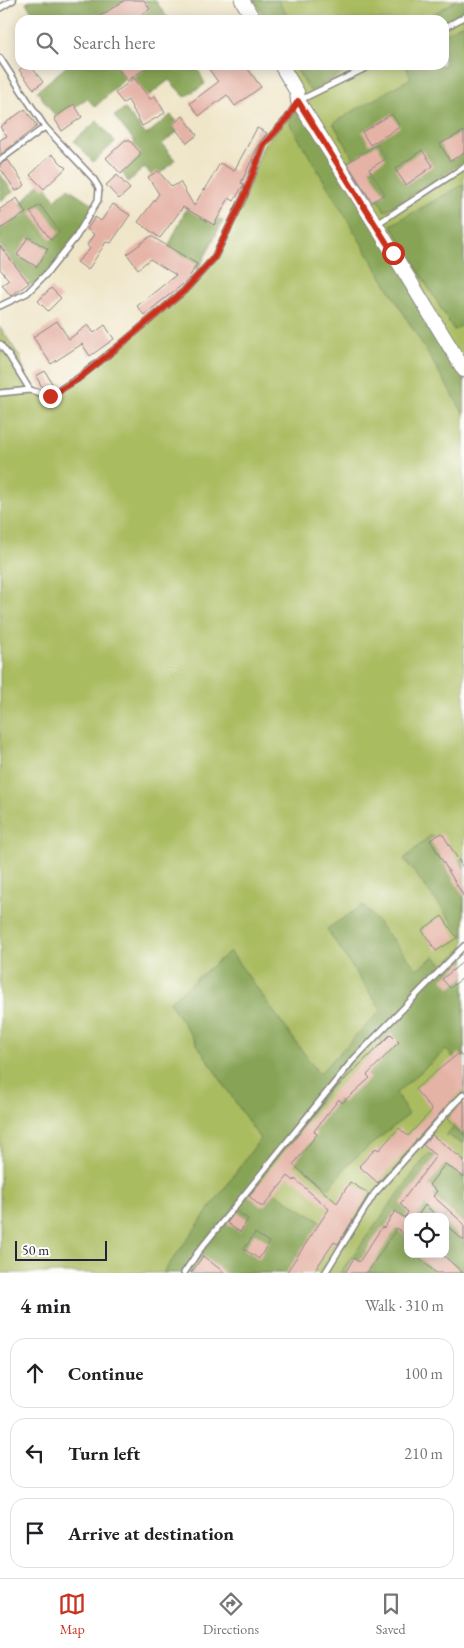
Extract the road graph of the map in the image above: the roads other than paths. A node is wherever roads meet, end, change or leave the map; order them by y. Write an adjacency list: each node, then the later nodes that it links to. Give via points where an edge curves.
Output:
1 (13, 0): 3 (lane)
2 (242, 0): 4 (street)
3 (0, 8)
4 (251, 15)
5 (464, 17): 6 (lane)
6 (449, 25)
7 (0, 58): 11 (lane)
8 (284, 70): 10 (street, via 297,92)
9 (362, 70): 10 (lane)
10 (298, 101): 14 (street); 18 (lane, via 287,119 264,144 244,197 214,258 184,291 78,379 50,396)
11 (45, 127): 12 (lane); 15 (lane, via 93,178 99,188 98,200 76,237 48,272 27,293)
12 (0, 160)
13 (464, 167): 14 (lane)
14 (376, 224): 17 (street)
15 (0, 306)
16 (0, 344): 18 (lane)
17 (464, 370)
18 (30, 390): 19 (lane)
19 (0, 393)
20 (464, 946): 22 (lane, via 352,1062)
21 (464, 1094): 23 (lane, via 374,1194)
22 (184, 1273)
23 (325, 1273)

